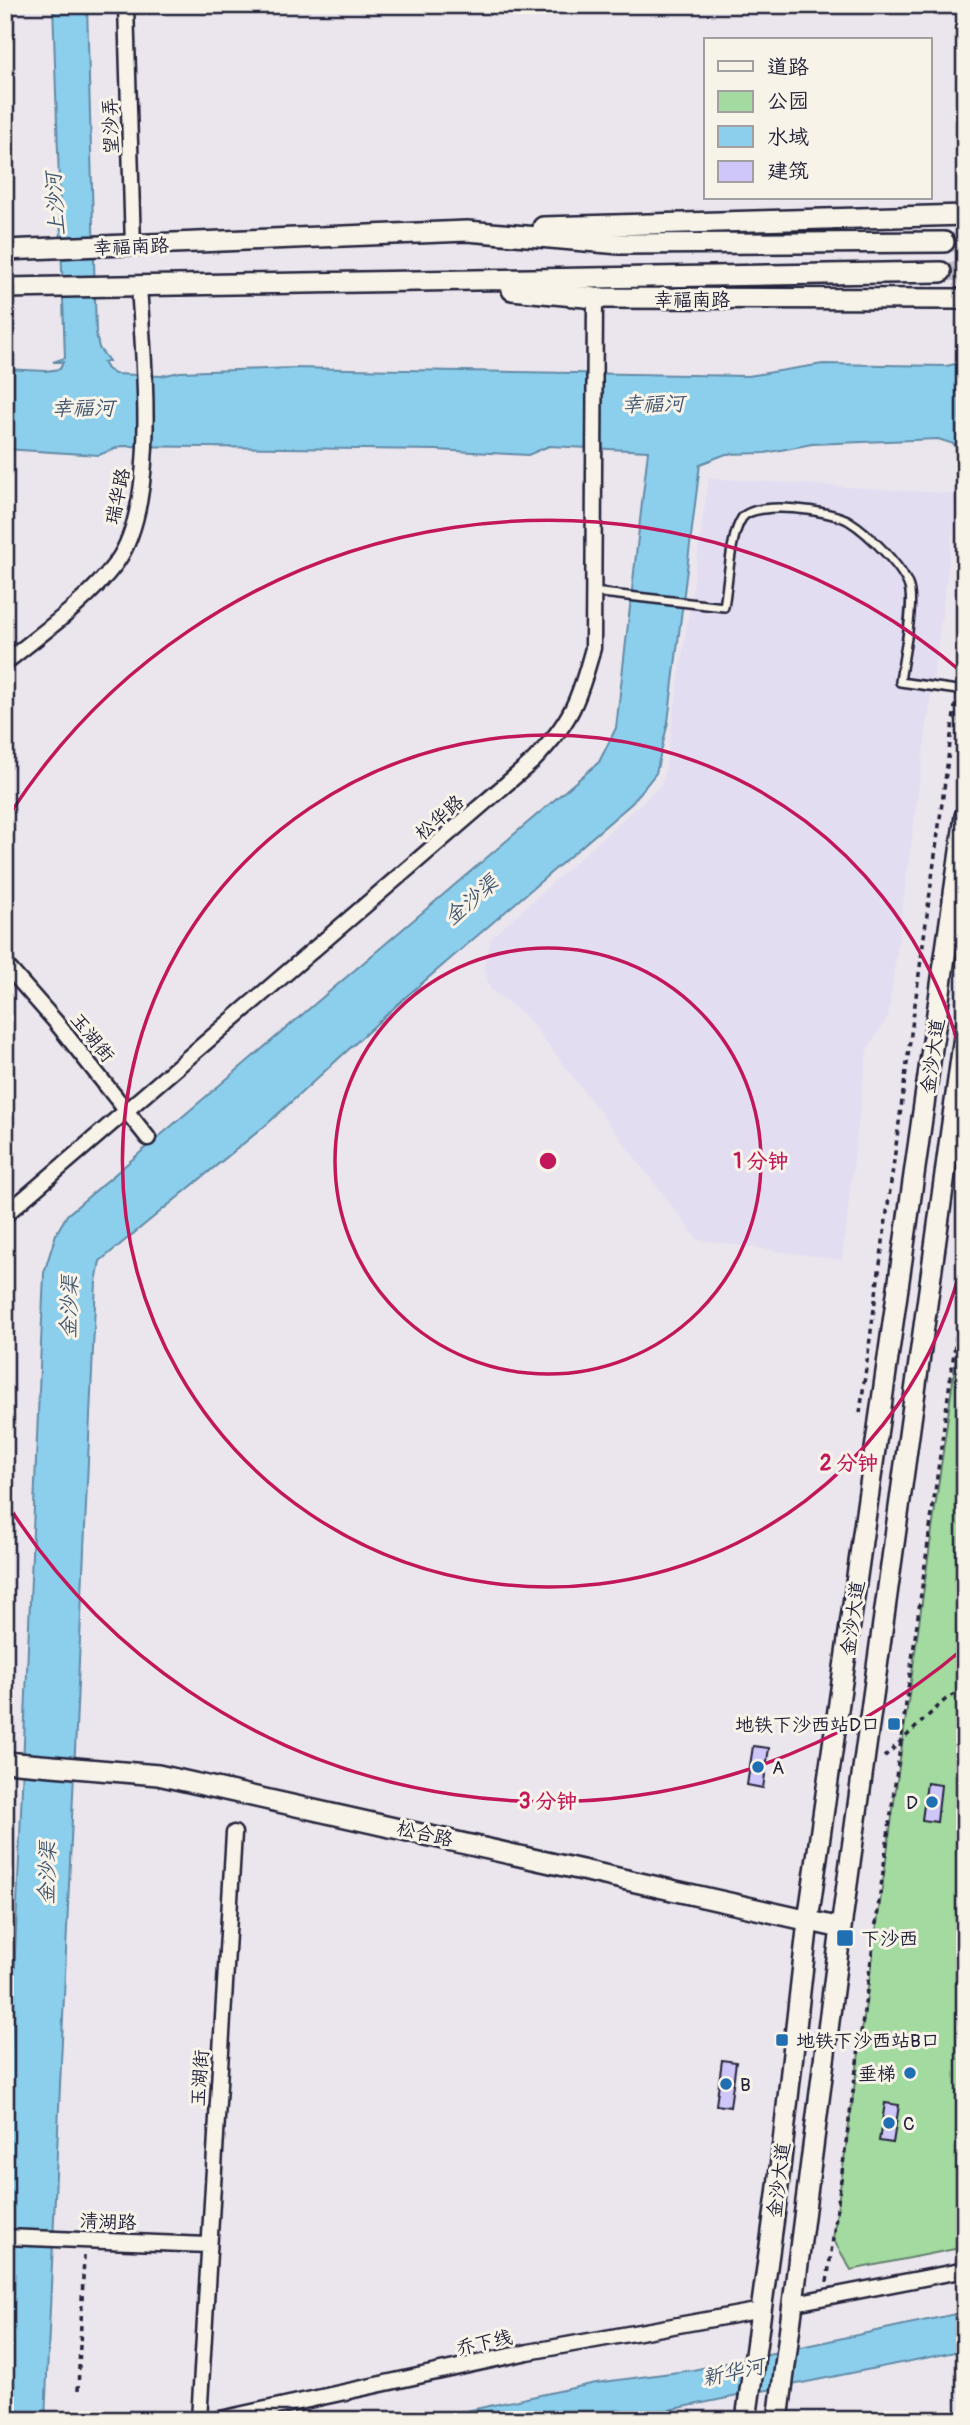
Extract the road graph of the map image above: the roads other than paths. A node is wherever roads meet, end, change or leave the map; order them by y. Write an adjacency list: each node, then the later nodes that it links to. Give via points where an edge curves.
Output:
1 (126, 5): 5 (street, 望沙弄)
2 (965, 215): 3 (main road, 幸福南路)
3 (467, 231): 4 (main road, 幸福南路, via 620,244); 5 (main road, 幸福南路)
4 (944, 242)
5 (133, 247): 6 (main road, 幸福南路)
6 (5, 250)
7 (941, 272): 8 (main road, 幸福南路)
8 (420, 280): 9 (main road, 幸福南路); 11 (main road, 幸福南路)
9 (138, 285): 10 (main road, 幸福南路); 14 (street, 瑞华路, via 144,459 136,519 117,561 86,596)
10 (5, 288)
11 (595, 298): 12 (main road, 幸福南路); 13 (street, 松华路)
12 (965, 299)
13 (593, 592): 15 (lane, via 724,607 742,518 757,508 841,518 869,538 905,575 911,592 900,682); 19 (street, 松华路, via 593,648 579,697 560,733)
14 (5, 663)
15 (961, 691)
16 (965, 816): 24 (main road, 金沙大道)
17 (5, 964): 19 (street, 玉湖街)
18 (965, 1029): 25 (main road, 金沙大道)
19 (128, 1112): 20 (street, 玉湖街); 21 (street, 松华路)
20 (148, 1138)
21 (5, 1215)
22 (7, 1762): 24 (main road, 松合路, via 158,1775)
23 (234, 1833): 27 (street, 玉湖街)
24 (808, 1921): 25 (main road, 松合路); 30 (main road, 金沙大道)
25 (841, 1928): 29 (main road, 金沙大道)
26 (5, 2237): 27 (street, 清湖路)
27 (208, 2245): 31 (street, 玉湖街)
28 (965, 2270): 29 (street)
29 (795, 2303): 34 (main road, 金沙大道)
30 (762, 2310): 32 (street, 乔下线, via 528,2352); 33 (main road, 金沙大道)
31 (200, 2420)
32 (216, 2420)
33 (746, 2420)
34 (778, 2420)

